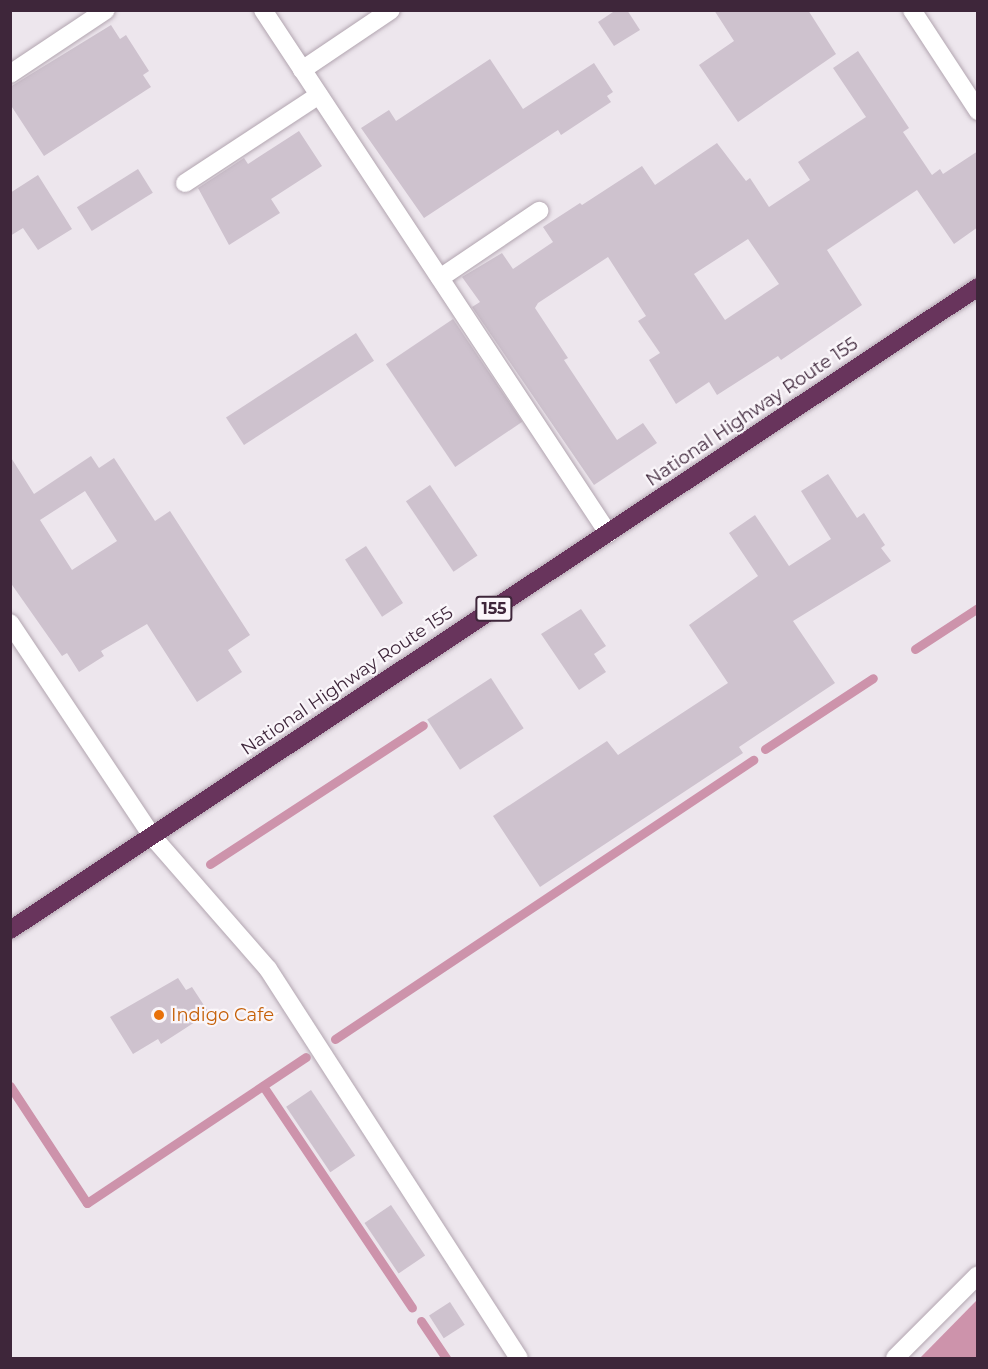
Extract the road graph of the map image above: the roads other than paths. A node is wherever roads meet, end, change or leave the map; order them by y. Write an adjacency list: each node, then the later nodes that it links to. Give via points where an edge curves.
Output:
1 (106, 10): 6 (street)
2 (263, 10): 5 (street)
3 (391, 10): 5 (street)
4 (912, 10): 8 (street)
5 (302, 70): 7 (street)
6 (10, 74)
7 (319, 95): 9 (street); 11 (street)
8 (978, 111)
9 (185, 183)
10 (539, 211): 11 (street)
11 (440, 278): 13 (street)
12 (978, 287): 13 (highway, National Highway Route 155 / 155)
13 (608, 532): 15 (highway, National Highway Route 155 / 155)
14 (10, 623): 15 (street)
15 (152, 836): 16 (highway, National Highway Route 155 / 155); 18 (street, via 268,969)
16 (10, 930)
17 (978, 1275): 19 (street)
18 (519, 1359)
19 (895, 1359)

